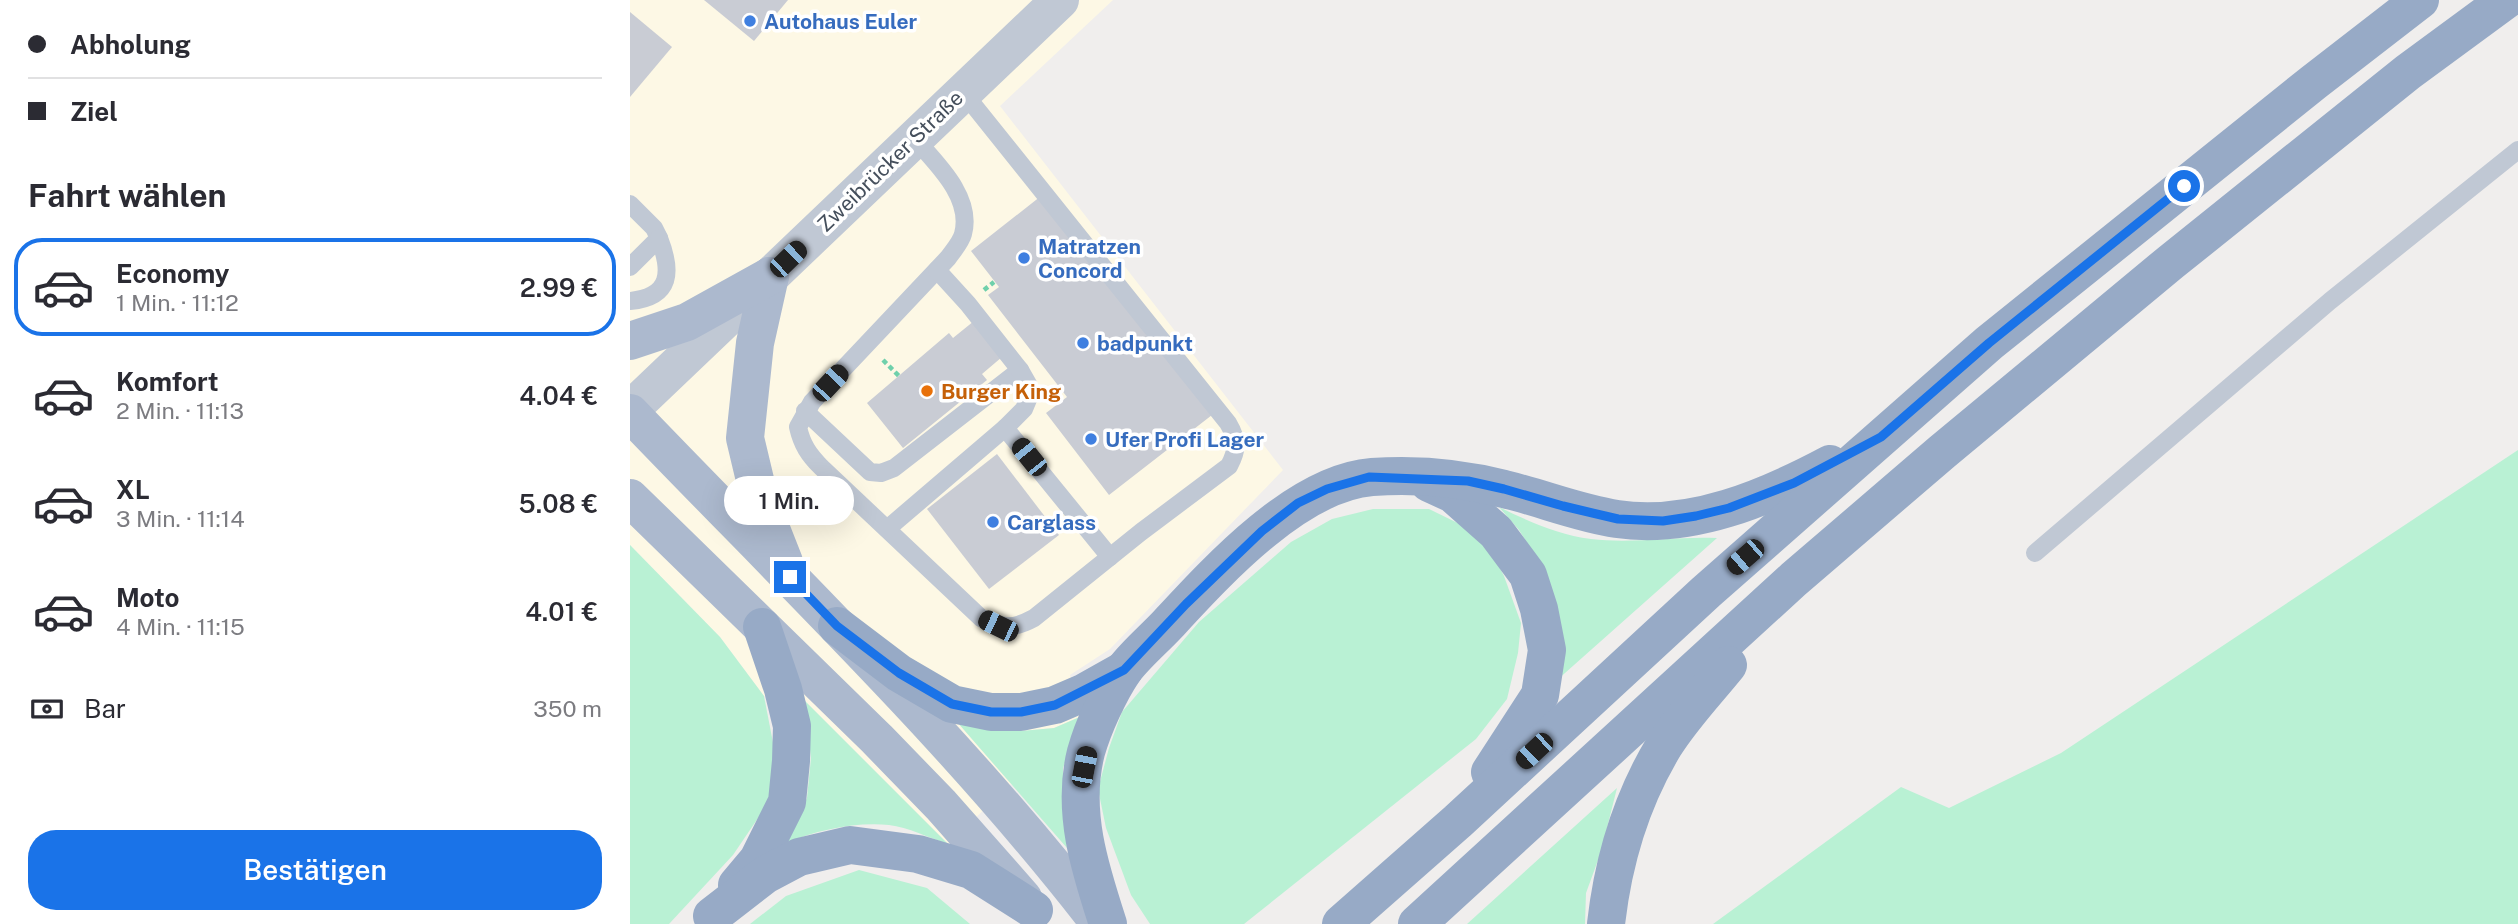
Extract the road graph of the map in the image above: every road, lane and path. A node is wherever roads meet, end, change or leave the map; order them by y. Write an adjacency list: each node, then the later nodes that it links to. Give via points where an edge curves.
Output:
1 (1060, 0): 4 (street, Zweibrücker Straße)
2 (2420, 0): 18 (highway, via 1989,343)
3 (2506, 0): 25 (highway, via 2408,72 2171,262)
4 (963, 92): 5 (street, Zweibrücker Straße); 23 (lane, via 1236,436 1237,452 1229,467)
5 (914, 138): 10 (lane, via 957,192 965,215 963,236); 11 (street, Zweibrücker Straße)
6 (2518, 150): 22 (lane, via 2330,301)
7 (630, 204): 8 (lane)
8 (659, 239): 9 (lane); 12 (lane, via 669,269 664,285 655,294)
9 (630, 267)
10 (937, 270): 14 (lane); 15 (lane)
11 (770, 276): 13 (main road, via 687,322); 16 (street, Zweibrücker Straße); 24 (main road, via 755,343 745,438 760,500)
12 (630, 301)
13 (630, 341)
14 (1020, 370): 15 (lane, via 894,468 881,473 870,472); 17 (lane, via 1029,397)
15 (805, 411): 21 (lane, via 798,427 808,453)
16 (630, 412): 24 (main road)
17 (1005, 428): 21 (lane); 23 (lane)
18 (1881, 437): 19 (highway, via 1794,483 1729,508 1663,521 1618,519 1468,481); 29 (highway)
19 (1417, 478): 28 (highway, via 1369,477 1298,503 1262,531); 29 (highway, via 1453,494 1496,532 1528,575 1547,650 1540,695)
20 (630, 498): 27 (main road)
21 (887, 529): 23 (lane, via 981,618 998,626 1022,625 1034,618)
22 (2035, 553)
23 (1110, 557)
24 (790, 577): 26 (main road)
25 (1794, 579): 35 (highway); 36 (highway, via 1665,744 1624,837)
26 (837, 626): 28 (highway, via 899,673 952,704 991,712 1055,705); 32 (main road, via 989,788)
27 (762, 627): 30 (main road, via 941,805); 31 (highway, via 792,726 787,802 758,860)
28 (1124, 670): 33 (highway, via 1098,720 1081,782 1086,849)
29 (1458, 821): 34 (highway)
30 (1039, 917): 31 (highway, via 971,870 918,854 850,845 799,857 765,874)
31 (708, 920)
32 (1100, 924)
33 (1108, 924)
34 (1341, 924)
35 (1417, 924)
36 (1606, 924)

